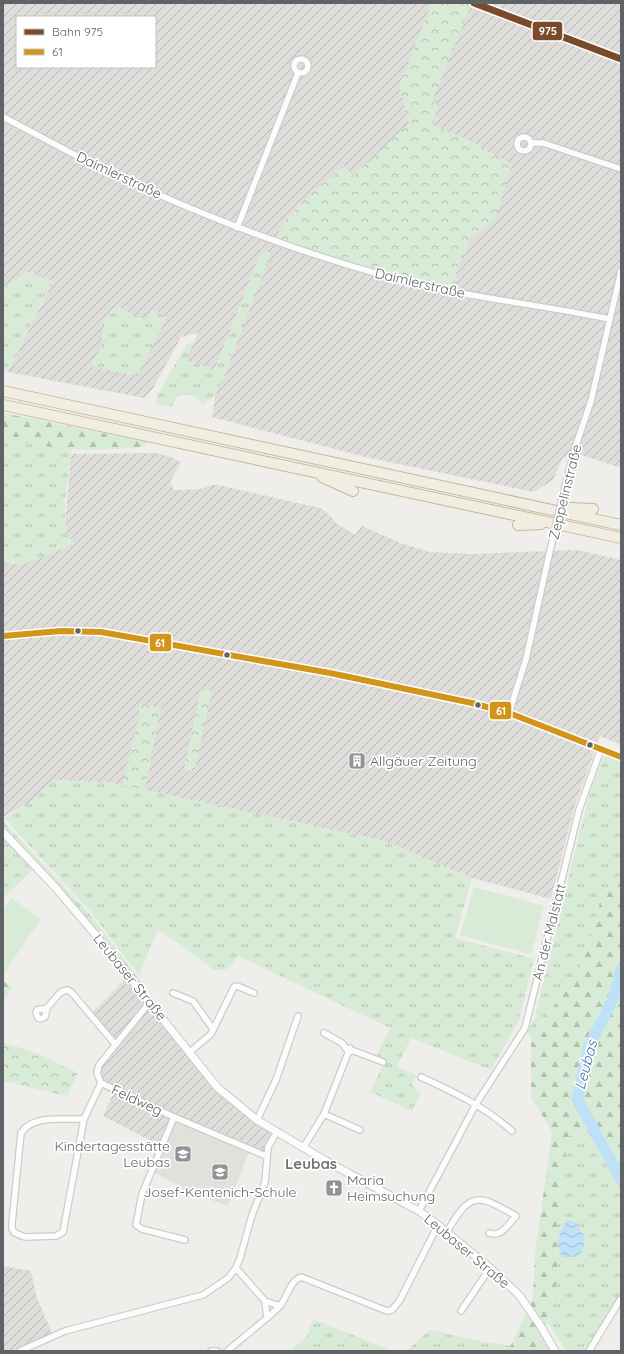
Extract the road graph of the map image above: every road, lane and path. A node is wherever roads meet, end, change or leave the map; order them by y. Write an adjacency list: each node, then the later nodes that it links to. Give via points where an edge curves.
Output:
1 (298, 73): 5 (street)
2 (3, 117): 5 (street, Daimlerstraße, via 115,175)
3 (532, 143): 4 (street, via 543,143)
4 (621, 168)
5 (237, 228): 7 (street, Daimlerstraße, via 310,254 394,279)
6 (621, 271): 7 (street, Zeppelinstraße)
7 (609, 319): 19 (street, Zeppelinstraße, bridge, via 591,401 566,483 526,659)
8 (3, 390): 12 (highway)
9 (3, 405): 10 (highway)
10 (304, 469): 11 (highway); 14 (highway)
11 (353, 491)
12 (522, 503): 13 (highway); 15 (highway)
13 (593, 509)
14 (553, 522): 16 (highway); 17 (highway)
15 (621, 525)
16 (518, 526)
17 (621, 538)
18 (3, 636): 19 (main road, via 60,631 106,633 330,673)
19 (509, 713): 20 (main road)
20 (603, 750): 21 (main road); 36 (street, An der Malstatt, via 574,830 529,1017 521,1035)
21 (621, 757)
22 (3, 832): 25 (main road, Leubaser Straße, via 55,887)
23 (173, 994): 28 (street, via 193,1001)
24 (254, 994): 28 (street, via 234,987)
25 (150, 1002): 30 (street, Feldweg); 32 (main road, Leubaser Straße)
26 (47, 1008): 30 (street, via 59,994 68,990)
27 (298, 1016): 40 (street, via 276,1080)
28 (213, 1029): 32 (street)
29 (324, 1033): 31 (street, via 342,1042)
30 (115, 1044): 35 (street, Feldweg, via 99,1065 97,1072)
31 (349, 1050): 33 (street); 37 (street)
32 (190, 1052): 40 (main road, Leubaser Straße, via 217,1087)
33 (383, 1062)
34 (422, 1077): 36 (street)
35 (101, 1083): 38 (street, Feldweg); 39 (street)
36 (476, 1104): 42 (street); 46 (street, An der Malstatt)
37 (324, 1114): 41 (street); 44 (street)
38 (174, 1117): 45 (street, Feldweg); 50 (street, via 142,1194 136,1225 142,1229)
39 (84, 1119): 39 (street, via 63,1232 56,1236 20,1236 12,1229 12,1223 21,1133 25,1126 38,1120)
40 (257, 1120): 43 (main road, Leubaser Straße)
41 (360, 1130)
42 (512, 1130)
43 (277, 1132): 44 (main road, Leubaser Straße); 45 (street)
44 (303, 1148): 46 (main road, Leubaser Straße)
45 (266, 1156): 51 (street, via 266,1182 252,1215)
46 (419, 1211): 47 (main road, Leubaser Straße)
47 (438, 1225): 48 (main road, Leubaser Straße); 55 (street, via 400,1300 392,1310 382,1310 301,1277 292,1285)
48 (447, 1232): 49 (street, via 464,1206 477,1199 494,1203 516,1216 499,1235); 52 (main road, Leubaser Straße)
49 (489, 1233)
50 (185, 1240)
51 (236, 1268): 54 (street); 58 (street, via 217,1287 203,1295 65,1331)
52 (490, 1268): 56 (street); 62 (main road, Leubaser Straße, via 519,1295)
53 (620, 1300): 63 (street)
54 (265, 1301): 55 (street); 57 (street)
55 (280, 1306): 57 (street)
56 (461, 1311)
57 (267, 1318): 61 (street)
58 (20, 1351)
59 (211, 1351): 60 (street)
60 (217, 1351)
61 (226, 1351)
62 (556, 1351)
63 (589, 1351)

